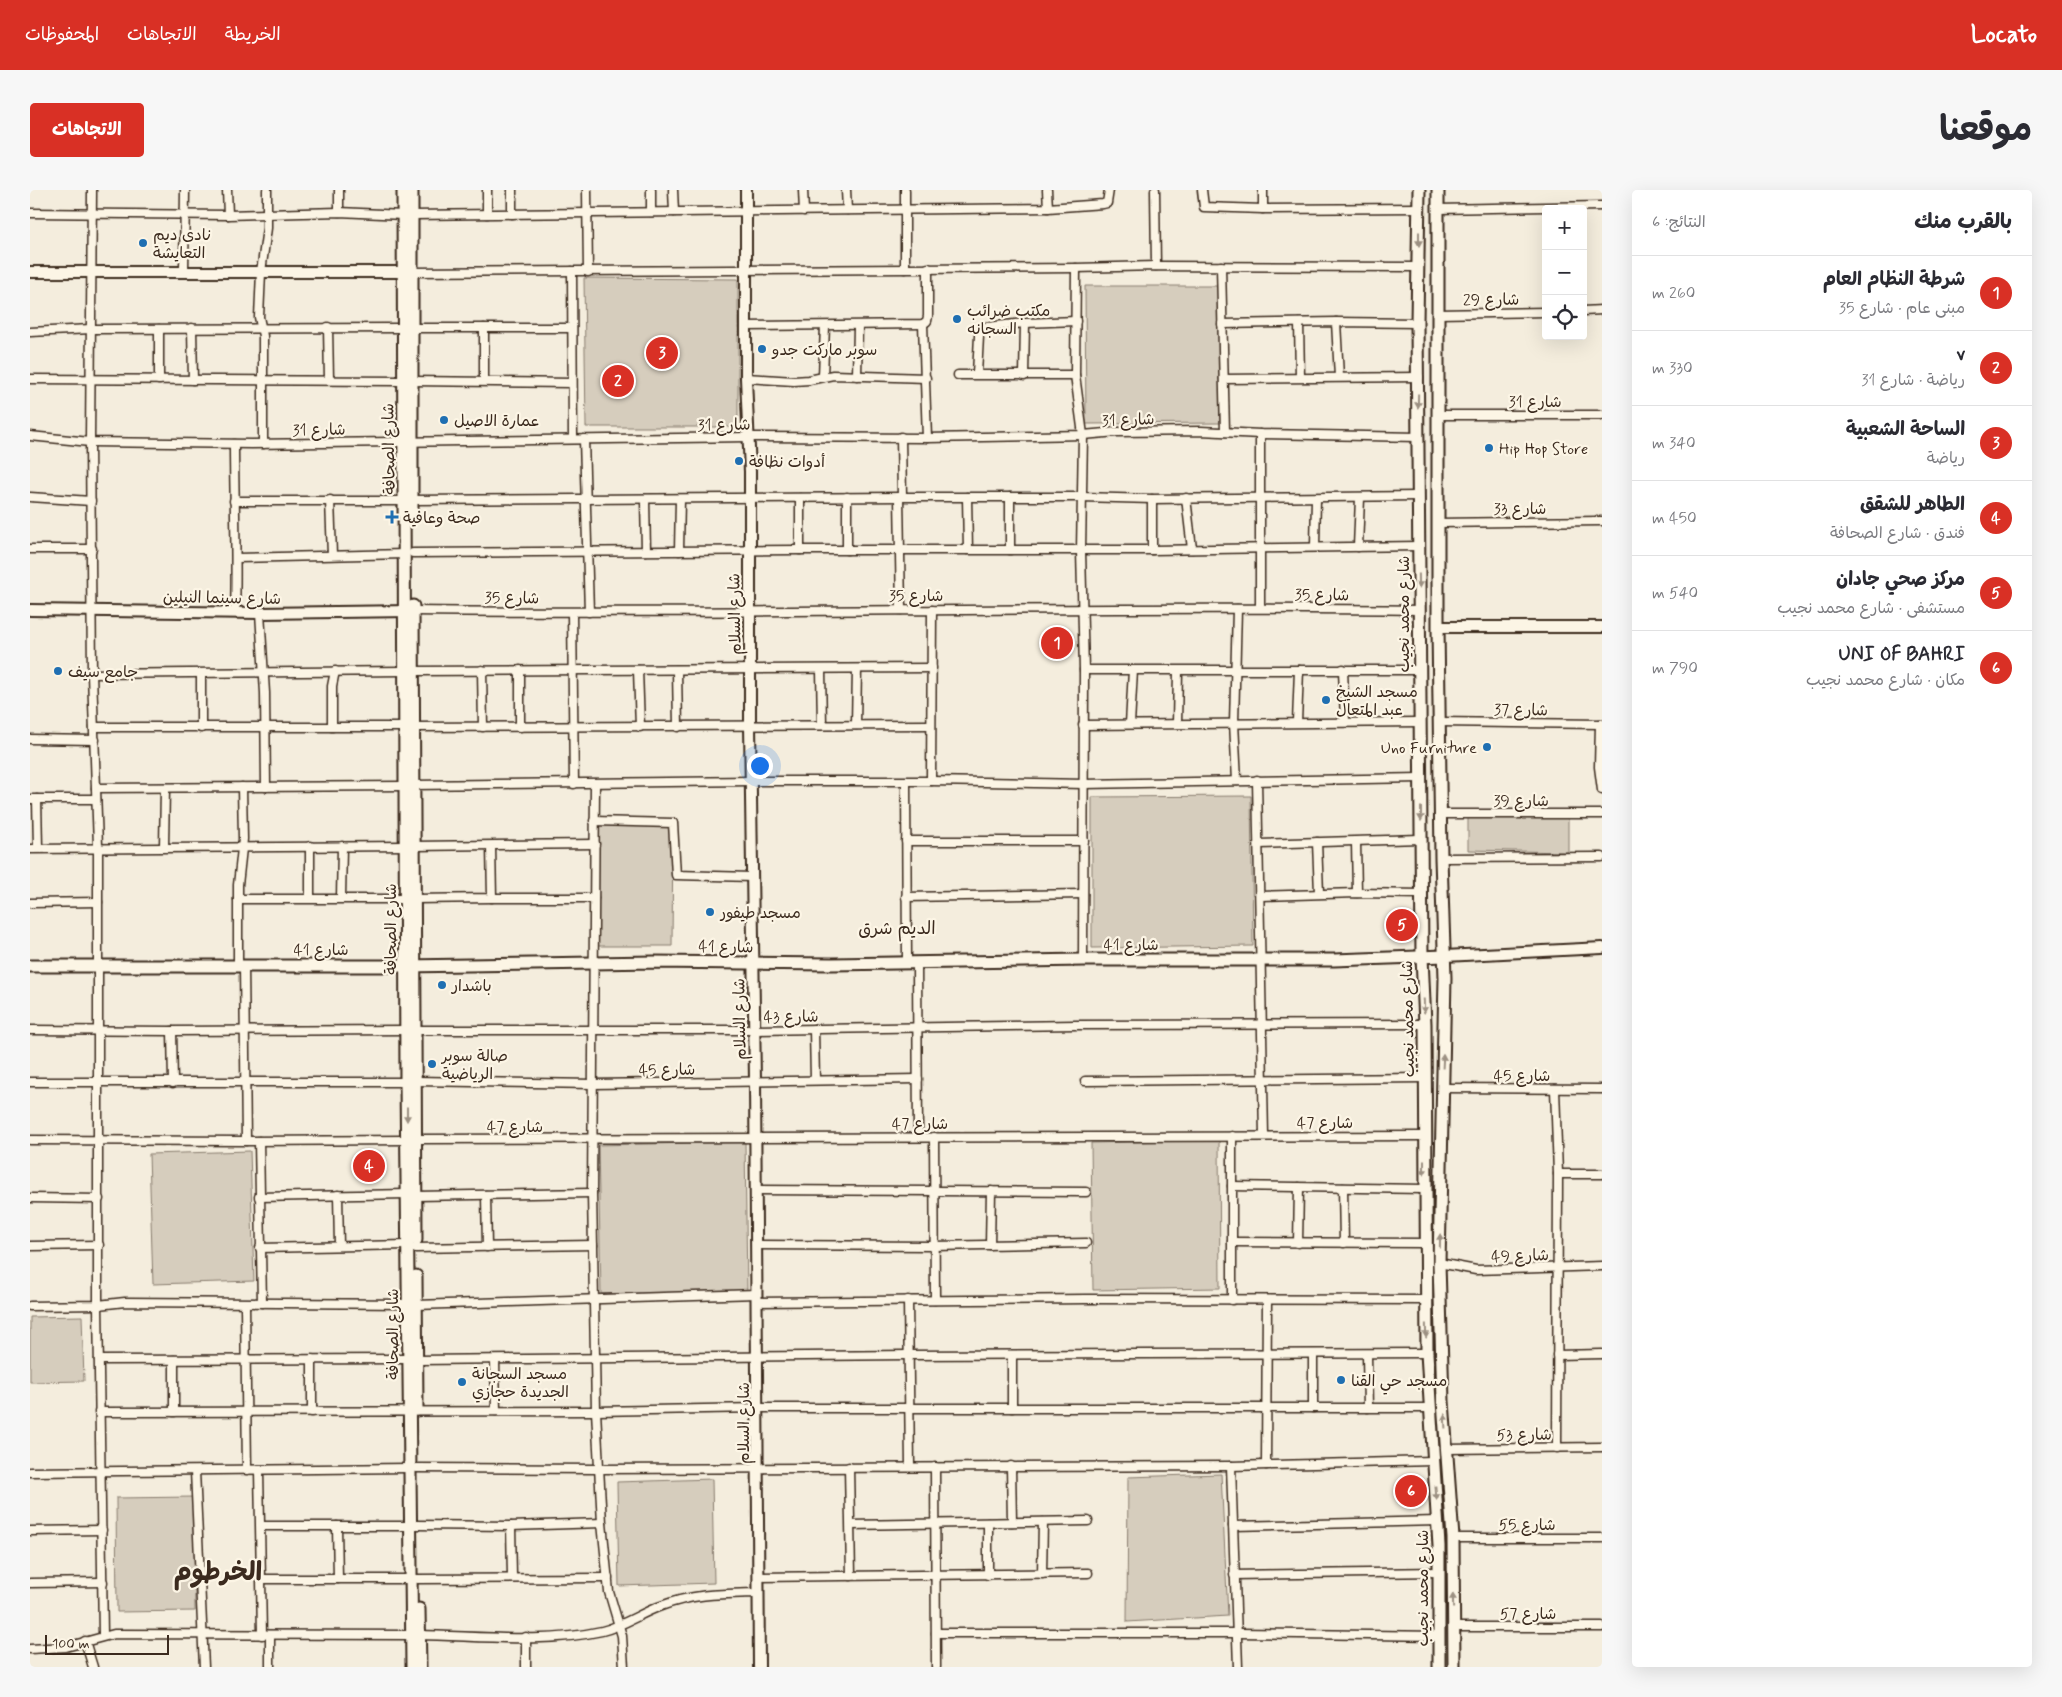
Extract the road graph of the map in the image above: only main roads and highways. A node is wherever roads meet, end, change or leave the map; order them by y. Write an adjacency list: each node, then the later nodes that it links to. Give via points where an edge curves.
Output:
1 (403, 190): 5 (main road, شارع الصحافة)
2 (412, 190): 5 (main road, شارع الصحافة)
3 (1419, 190): 7 (main road, شارع محمد نجيب, one-way to 7, via 1417,323)
4 (1438, 190): 6 (main road, شارع محمد نجيب, via 1438,627)
5 (408, 215): 9 (main road, شارع الصحافة)
6 (1445, 956): 7 (main road, شارع 41); 14 (main road, شارع محمد نجيب, one-way to 6, via 1453,1538 1439,1263)
7 (1422, 957): 9 (main road, شارع 41); 13 (main road, شارع محمد نجيب, one-way to 13, via 1427,1354 1438,1521)
8 (30, 966): 9 (main road, شارع 41)
9 (411, 966): 10 (main road, شارع الصحافة)
10 (415, 1635): 11 (main road, شارع الصحافة); 12 (main road, شارع الصحافة)
11 (412, 1667)
12 (420, 1667)
13 (1439, 1667)
14 (1454, 1667)

